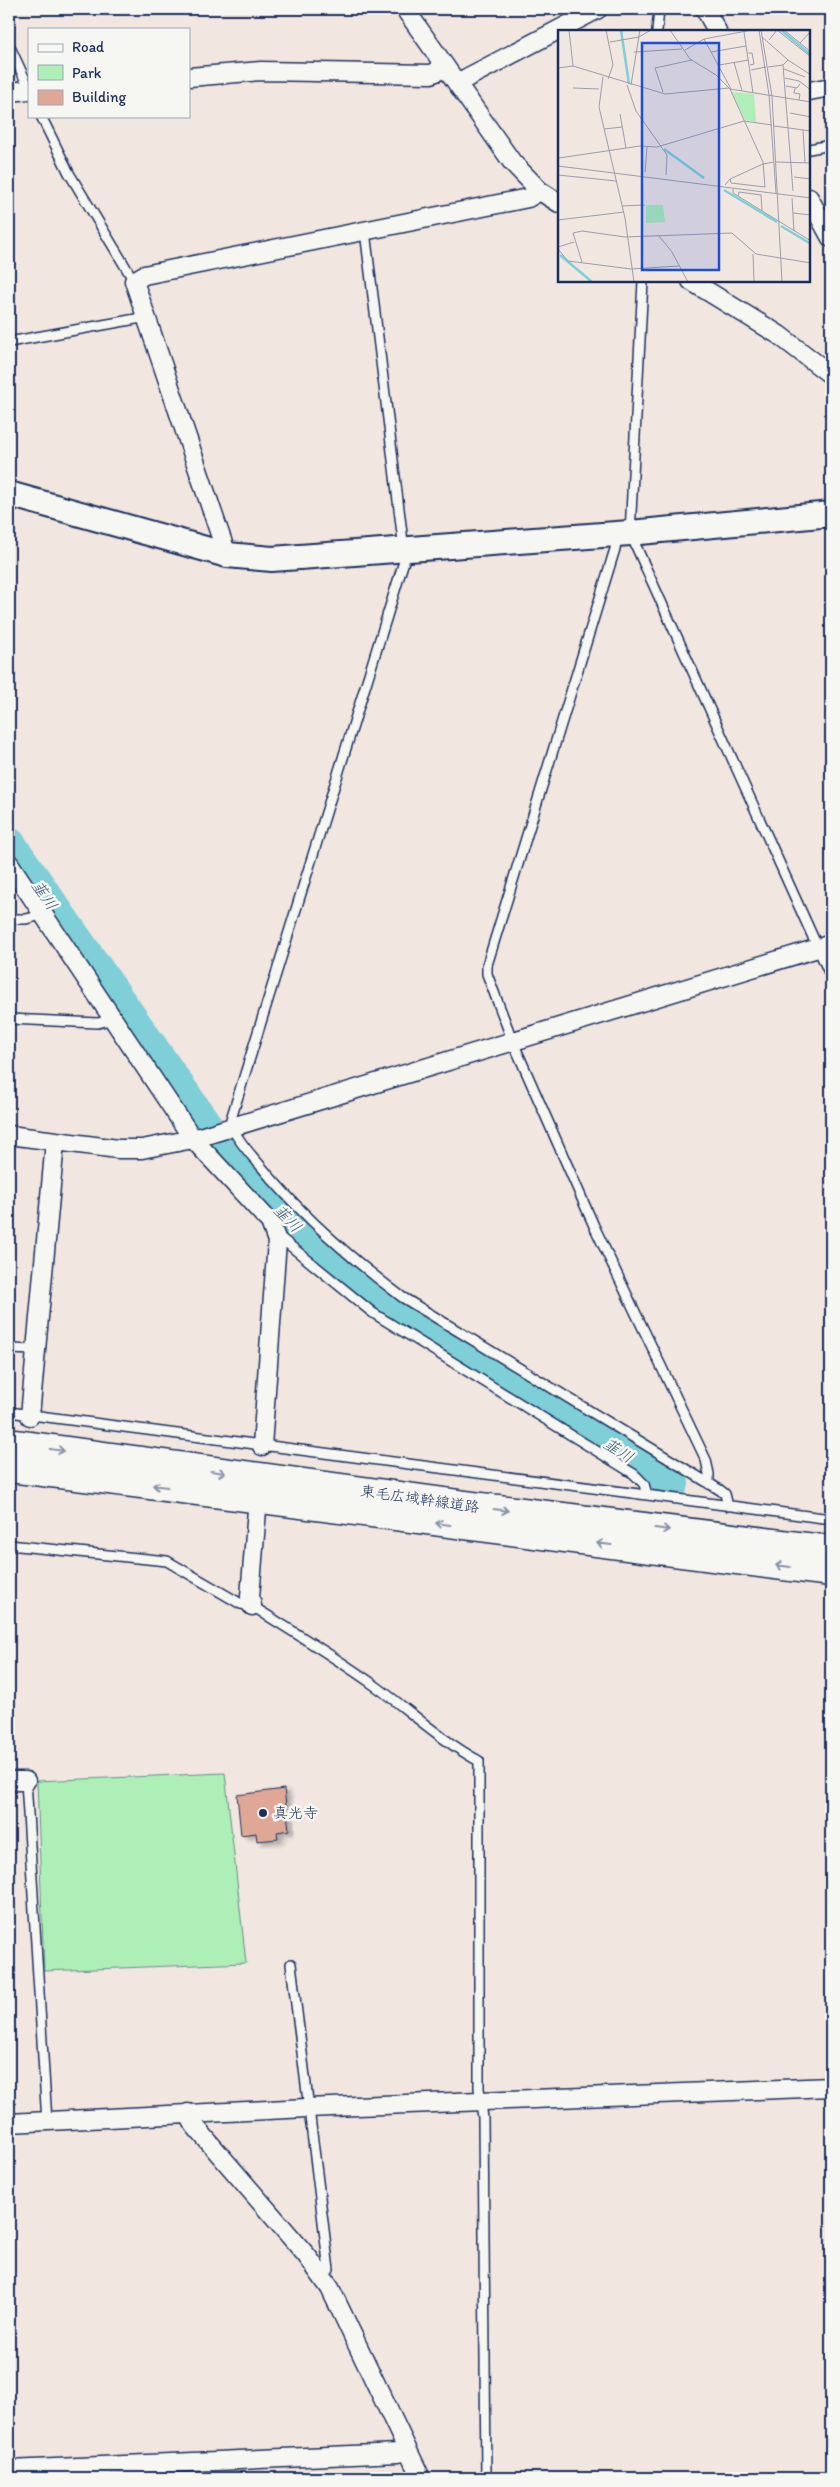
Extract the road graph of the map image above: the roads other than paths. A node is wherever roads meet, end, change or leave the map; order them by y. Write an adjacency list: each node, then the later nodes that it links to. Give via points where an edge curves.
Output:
1 (405, 9): 8 (street)
2 (598, 9): 10 (street)
3 (659, 9): 5 (lane)
4 (705, 9): 6 (street)
5 (658, 30)
6 (716, 30)
7 (9, 45): 11 (lane)
8 (445, 68): 9 (street, via 431,74 261,71); 10 (street)
9 (190, 77)
10 (457, 83): 19 (street, via 512,162)
11 (28, 87)
12 (831, 87): 14 (street)
13 (28, 89): 15 (street)
14 (810, 91)
15 (9, 92)
16 (42, 118): 24 (lane, via 69,173)
17 (831, 145): 18 (lane)
18 (810, 149)
19 (540, 191): 21 (street); 22 (street, via 528,198)
20 (810, 200): 23 (street)
21 (558, 202)
22 (365, 231): 24 (street, via 144,275); 33 (lane)
23 (831, 238)
24 (134, 281): 27 (street)
25 (643, 282): 32 (lane)
26 (693, 282): 29 (street, via 779,335)
27 (147, 318): 28 (lane); 34 (street)
28 (9, 342)
29 (831, 375)
30 (9, 494): 34 (street)
31 (831, 514): 32 (street)
32 (624, 534): 33 (street); 38 (lane); 42 (lane, via 615,548 488,965 490,985)
33 (404, 551): 34 (street, via 272,559); 43 (lane, via 404,566)
34 (227, 555)
35 (9, 863): 36 (street)
36 (42, 915): 37 (lane); 41 (street)
37 (9, 919)
38 (824, 946): 39 (lane); 42 (street)
39 (831, 977)
40 (9, 1019): 41 (lane, via 98,1023)
41 (113, 1019): 45 (street)
42 (513, 1042): 43 (street); 55 (lane, via 594,1226 706,1460)
43 (227, 1129): 45 (street); 55 (lane, via 305,1215 342,1250 402,1297)
44 (9, 1135): 46 (street)
45 (197, 1138): 46 (street, via 142,1148); 47 (street, via 270,1222)
46 (55, 1142): 49 (street)
47 (277, 1241): 53 (street); 56 (lane, via 282,1239 373,1313 634,1474 644,1484)
48 (9, 1349): 49 (lane)
49 (35, 1350): 51 (street)
50 (9, 1412): 51 (lane)
51 (30, 1416): 53 (lane)
52 (9, 1443): 61 (highway, 東毛広域幹線道路, one-way to 61)
53 (262, 1446): 56 (lane)
54 (9, 1468): 57 (highway, 東毛広域幹線道路, one-way to 54)
55 (708, 1484): 58 (lane, via 725,1494)
56 (648, 1495): 58 (lane)
57 (258, 1497): 62 (highway, 東毛広域幹線道路, one-way to 57, via 474,1528); 63 (street)
58 (728, 1506): 59 (lane)
59 (831, 1519)
60 (9, 1545): 63 (lane, via 167,1561 241,1604)
61 (831, 1550)
62 (831, 1572)
63 (252, 1606): 67 (lane, via 376,1686 459,1750 479,1761)
64 (18, 1781): 70 (lane)
65 (290, 1964): 68 (lane)
66 (831, 2087): 67 (street)
67 (481, 2102): 68 (street); 76 (lane)
68 (307, 2108): 69 (street); 72 (lane, via 328,2270)
69 (188, 2113): 70 (street); 72 (street, via 195,2126)
70 (47, 2122): 71 (street)
71 (9, 2123)
72 (322, 2277): 73 (street)
73 (408, 2450): 74 (street, via 388,2454); 75 (street)
74 (9, 2470)
75 (421, 2478)
76 (486, 2478)

